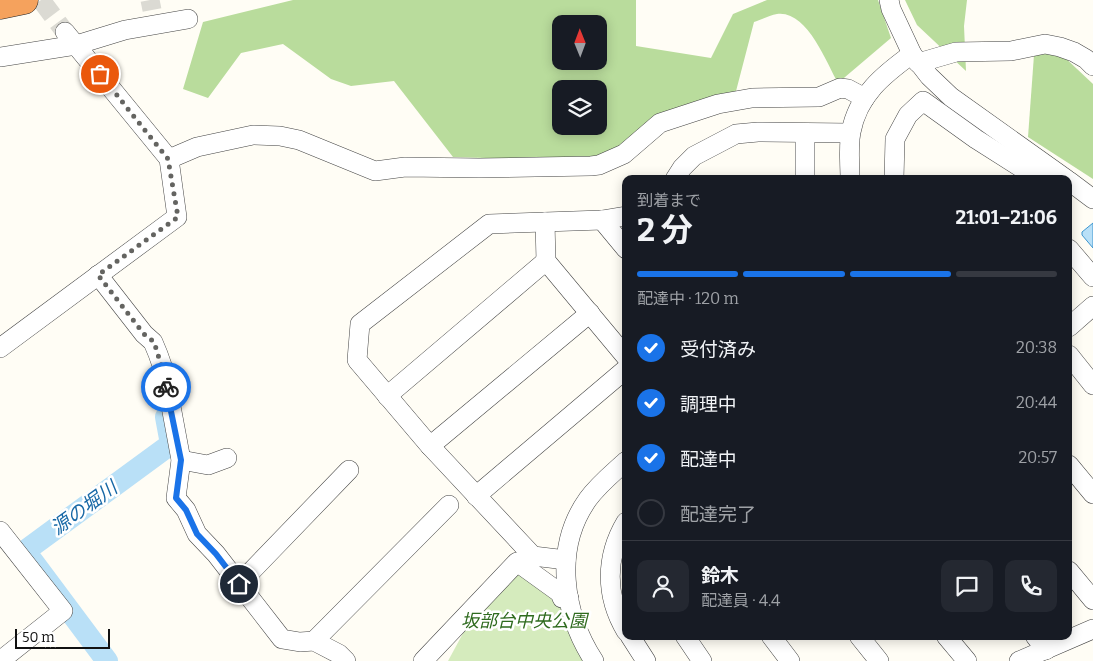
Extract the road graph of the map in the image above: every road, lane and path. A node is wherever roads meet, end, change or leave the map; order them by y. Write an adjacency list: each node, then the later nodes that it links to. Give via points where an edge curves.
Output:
1 (24, 0): 3 (highway)
2 (889, 0): 7 (street)
3 (0, 5)
4 (188, 19): 5 (street, via 155,18 125,30)
5 (70, 38): 6 (street); 12 (street)
6 (0, 57)
7 (915, 59): 8 (street, via 956,52 1011,51 1045,44 1074,52); 9 (street, via 878,80); 18 (street, via 951,97)
8 (1093, 66)
9 (865, 98): 11 (street); 12 (street, via 840,88 819,97 752,98 718,104 660,123 624,154 591,166 405,167 375,171 298,140 253,135 197,147)
10 (805, 133): 11 (street); 13 (street, via 736,134 694,156); 14 (street)
11 (850, 134): 15 (street)
12 (168, 159): 27 (street, via 178,217)
13 (678, 175)
14 (805, 175)
15 (850, 175)
16 (897, 175): 17 (street, via 895,139 908,115 923,101)
17 (1033, 175)
18 (1060, 175)
19 (1072, 184): 20 (street)
20 (1093, 199)
21 (622, 217): 22 (street)
22 (602, 220): 23 (street); 24 (street)
23 (545, 222): 26 (street); 37 (street, via 489,224 360,324 357,360)
24 (622, 244)
25 (1072, 252): 28 (street)
26 (546, 262): 30 (street); 37 (street)
27 (98, 275): 32 (street); 40 (street, via 144,334 154,342 164,374)
28 (1093, 277)
29 (1093, 306): 31 (street)
30 (590, 312): 33 (street); 38 (street)
31 (1072, 324)
32 (0, 348)
33 (622, 352)
34 (1072, 359): 36 (street)
35 (622, 372): 45 (street)
36 (1093, 385)
37 (387, 396): 38 (street)
38 (430, 446): 45 (street)
39 (227, 458): 40 (street, via 208,464)
40 (181, 460): 51 (street, via 176,498 186,510 197,534)
41 (622, 465): 49 (street, via 588,500 568,543)
42 (1072, 469): 44 (street)
43 (349, 470): 51 (street)
44 (1093, 494)
45 (476, 496): 49 (street, via 533,556)
46 (449, 505): 62 (street)
47 (622, 528): 54 (street, via 611,556 610,580 614,606)
48 (0, 532): 64 (street, via 63,611)
49 (566, 560): 52 (street)
50 (1072, 575): 53 (street)
51 (239, 584): 62 (street, via 282,639)
52 (569, 598): 66 (street, via 562,598 560,593 517,562); 67 (street, via 579,636)
53 (1093, 600)
54 (622, 623)
55 (1093, 629): 56 (street)
56 (1072, 635)
57 (633, 640): 68 (street)
58 (688, 640): 69 (street)
59 (774, 640): 70 (street)
60 (862, 640): 71 (street)
61 (949, 640): 72 (street)
62 (314, 641): 65 (street)
63 (1040, 643): 73 (street)
64 (0, 661)
65 (346, 661)
66 (423, 661)
67 (594, 661)
68 (646, 661)
69 (702, 661)
70 (790, 661)
71 (879, 661)
72 (966, 661)
73 (1019, 661)

